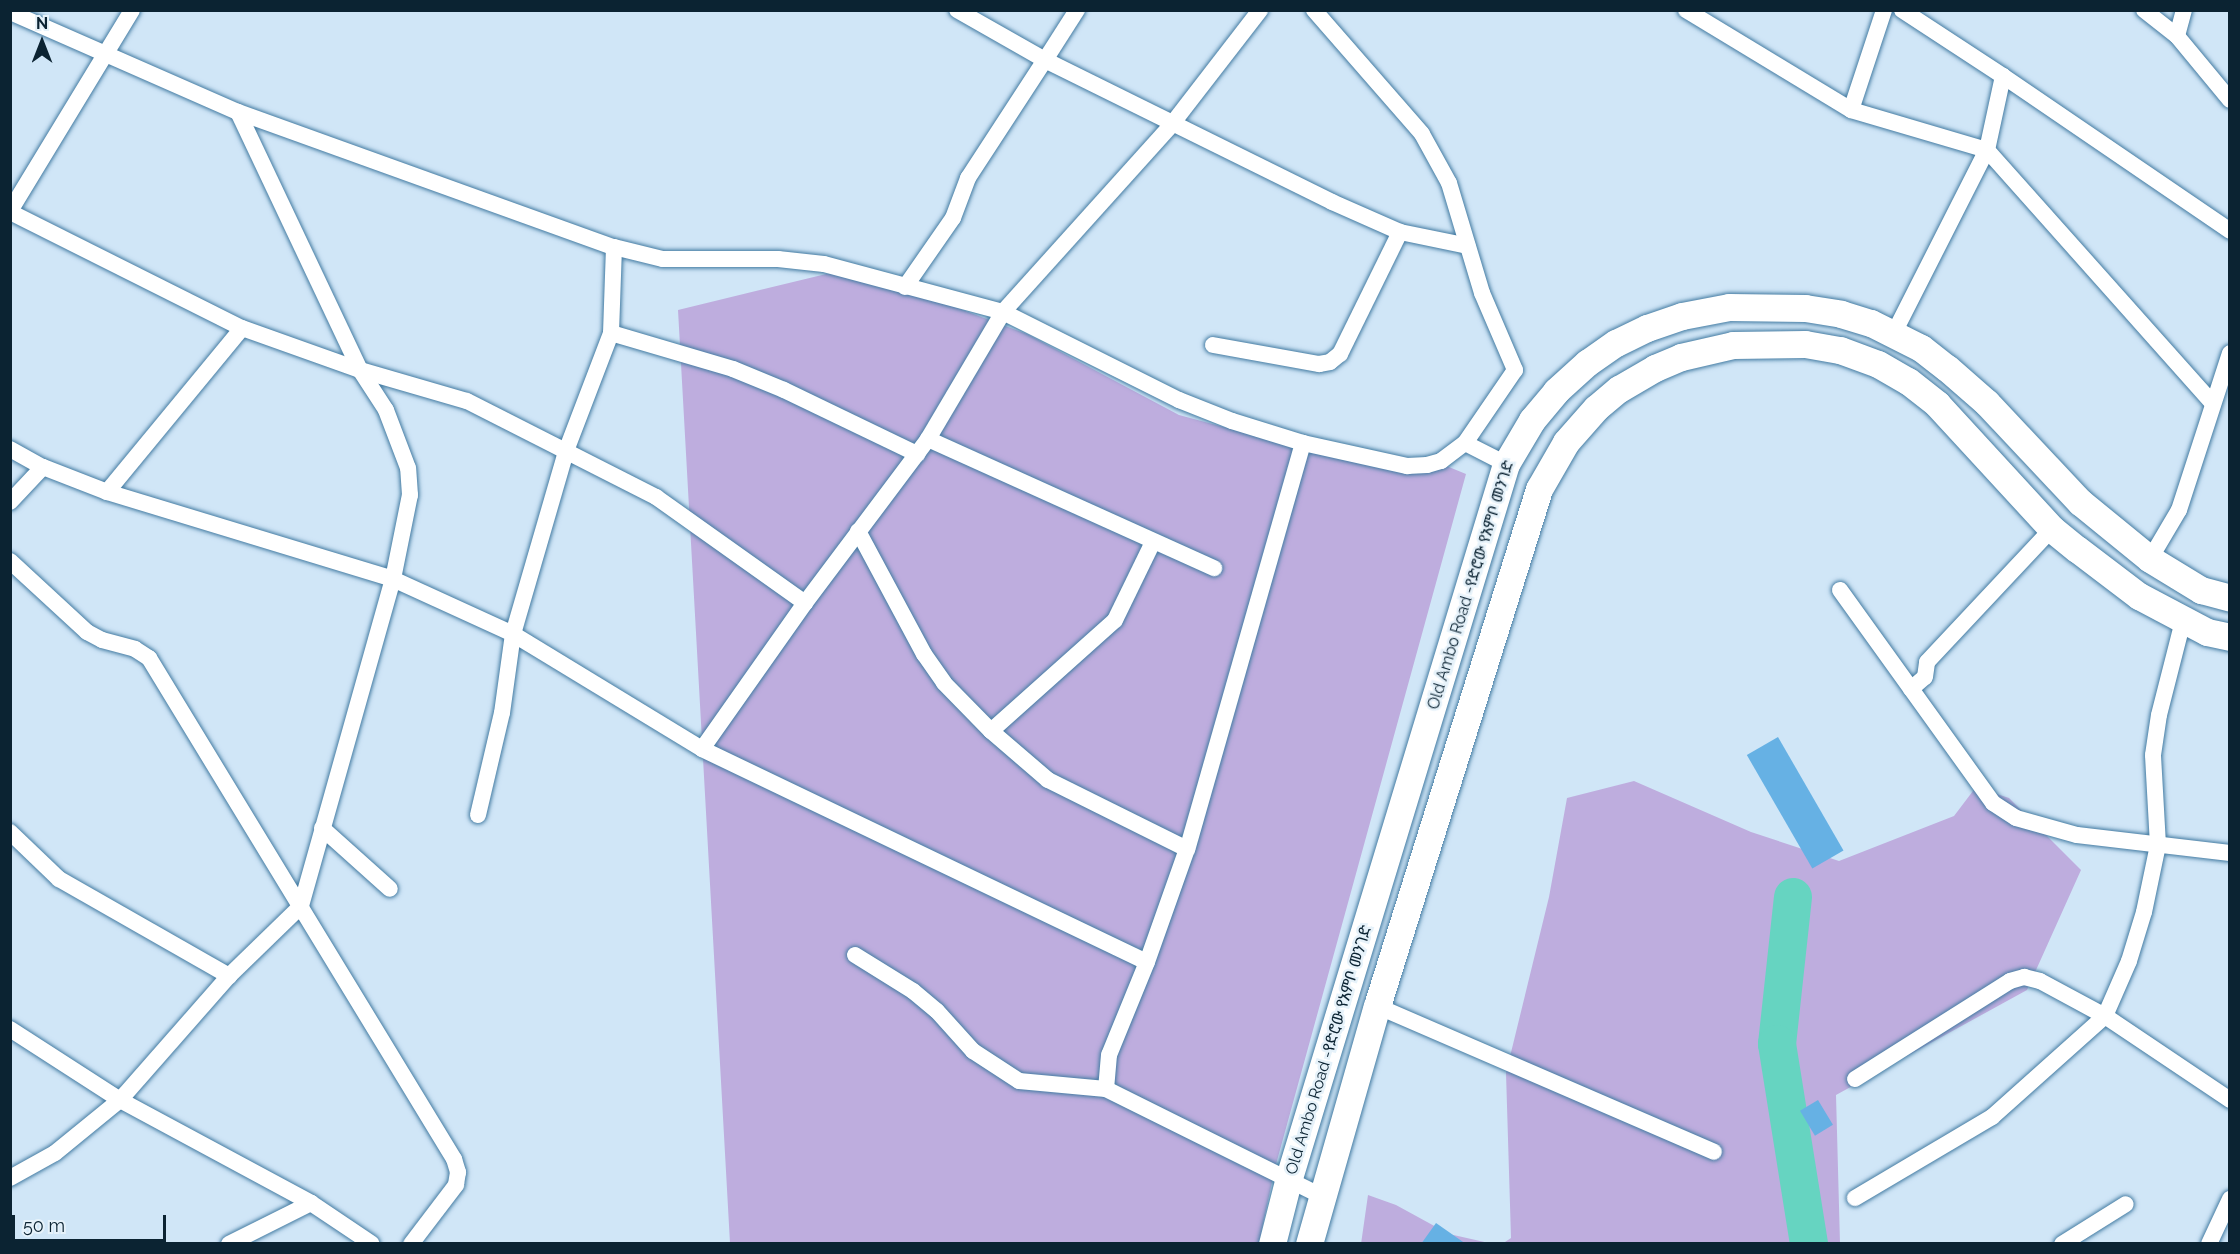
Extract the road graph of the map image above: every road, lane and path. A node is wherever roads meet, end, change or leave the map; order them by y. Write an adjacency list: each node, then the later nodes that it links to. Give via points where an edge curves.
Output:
1 (132, 10): 13 (street)
2 (957, 10): 14 (street)
3 (1077, 10): 14 (street)
4 (1260, 10): 19 (street)
5 (1314, 10): 24 (street, via 1422,134 1449,183)
6 (1686, 10): 17 (street)
7 (1884, 10): 17 (street)
8 (1902, 10): 15 (street)
9 (2144, 10): 12 (street)
10 (2184, 10): 12 (street)
11 (10, 12): 13 (street)
12 (2177, 36): 16 (street)
13 (107, 55): 18 (street); 21 (street)
14 (1045, 60): 19 (street); 26 (street, via 968,178 953,218)
15 (2003, 76): 20 (street); 22 (street)
16 (2229, 100)
17 (1851, 110): 20 (street)
18 (238, 112): 25 (street); 35 (street)
19 (1172, 124): 23 (street); 28 (street)
20 (1988, 150): 31 (street); 36 (street)
21 (10, 211): 29 (street)
22 (2229, 231)
23 (1400, 232): 24 (street); 33 (street, via 1340,354 1330,362 1319,364)
24 (1468, 246): 39 (street, via 1482,293 1515,370)
25 (614, 247): 26 (street, via 663,259 778,259 824,264); 30 (street)
26 (905, 287): 28 (street)
27 (1763, 307): 31 (main road, Old Ambo Road -የድሮው የአምቦ መንገድ, via 1841,314); 32 (main road); 43 (main road, Old Ambo Road -የድሮው የአምቦ መንገድ, via 1729,307 1682,316 1616,343 1556,391 1532,420)
28 (1003, 312): 37 (street); 38 (street, via 1179,400)
29 (242, 328): 35 (street); 45 (street)
30 (611, 333): 41 (street); 42 (street, via 733,369)
31 (1894, 333): 50 (main road, Old Ambo Road -የድሮው የአምቦ መንገድ, via 1921,348 1987,403 2080,502)
32 (1766, 343): 47 (main road, Old Ambo Road -የድሮው የአምቦ መንገድ, via 1840,350 1878,364 1908,381 1937,404); 74 (main road, Old Ambo Road -የድሮው የአምቦ መንገድ, via 1733,345 1681,357 1655,368 1596,408 1566,442 1539,489)
33 (1213, 345)
34 (2229, 352): 36 (street)
35 (360, 370): 41 (street, via 468,401); 53 (street, via 386,410 408,468 410,495)
36 (2213, 404): 50 (street, via 2179,510)
37 (928, 439): 42 (street); 49 (street)
38 (1303, 443): 39 (street, via 1407,466 1441,460); 67 (street)
39 (1465, 443): 43 (street)
40 (10, 449): 44 (street)
41 (566, 451): 56 (street, via 656,497); 58 (street)
42 (917, 454): 48 (street)
43 (1506, 464): 83 (main road, Old Ambo Road -የድሮው የአምቦ መንገድ)
44 (43, 467): 45 (street); 46 (street)
45 (107, 492): 53 (street)
46 (10, 502)
47 (2052, 529): 57 (main road, Old Ambo Road -የድሮው የአምቦ መንገድ, via 2139,596); 60 (street, via 1926,662 1925,676)
48 (858, 531): 56 (street); 61 (street, via 924,654 944,683)
49 (1154, 542): 52 (street); 61 (street, via 1115,620)
50 (2150, 559): 55 (main road, Old Ambo Road -የድሮው የአምቦ መንገድ, via 2201,590)
51 (10, 561): 70 (street, via 87,632 149,658)
52 (1214, 568)
53 (393, 579): 58 (street); 64 (street)
54 (1840, 590): 60 (street)
55 (2229, 598)
56 (805, 603): 62 (street)
57 (2183, 621): 59 (main road, Old Ambo Road -የድሮው የአምቦ መንገድ); 66 (street, via 2153,754)
58 (513, 634): 62 (street); 63 (street, via 502,713)
59 (2229, 637)
60 (1911, 689): 66 (street, via 1993,803 2016,818 2076,835)
61 (991, 731): 67 (street, via 1047,780)
62 (702, 749): 72 (street)
63 (478, 816)
64 (322, 828): 69 (street); 70 (street)
65 (10, 832): 73 (street, via 59,879)
66 (2158, 845): 68 (street); 75 (street, via 2132,951)
67 (1187, 849): 72 (street)
68 (2229, 853)
69 (390, 889)
70 (301, 906): 73 (street); 91 (street, via 454,1159 456,1185)
71 (855, 955): 78 (street, via 914,991 973,1051 1019,1081)
72 (1147, 962): 78 (street, via 1109,1055)
73 (229, 976): 79 (street)
74 (1377, 1006): 81 (street); 84 (main road, Old Ambo Road -የድሮው የአምቦ መንገድ)
75 (2105, 1016): 77 (street, via 2040,981 2024,977 2010,981); 80 (street); 85 (street, via 1992,1117)
76 (10, 1029): 79 (street)
77 (1855, 1079)
78 (1106, 1089): 83 (street)
79 (120, 1100): 82 (street, via 55,1153); 87 (street)
80 (2229, 1100)
81 (1714, 1152)
82 (10, 1178)
83 (1288, 1181): 84 (street); 92 (main road, Old Ambo Road -የድሮው የአምቦ መንገድ)
84 (1324, 1197): 93 (main road, Old Ambo Road -የድሮው የአምቦ መንገድ)
85 (1855, 1198)
86 (2229, 1199): 95 (street)
87 (311, 1203): 89 (street); 90 (street)
88 (2126, 1204): 94 (street)
89 (229, 1244)
90 (372, 1244)
91 (411, 1244)
92 (1272, 1244)
93 (1309, 1244)
94 (2062, 1244)
95 (2209, 1244)

